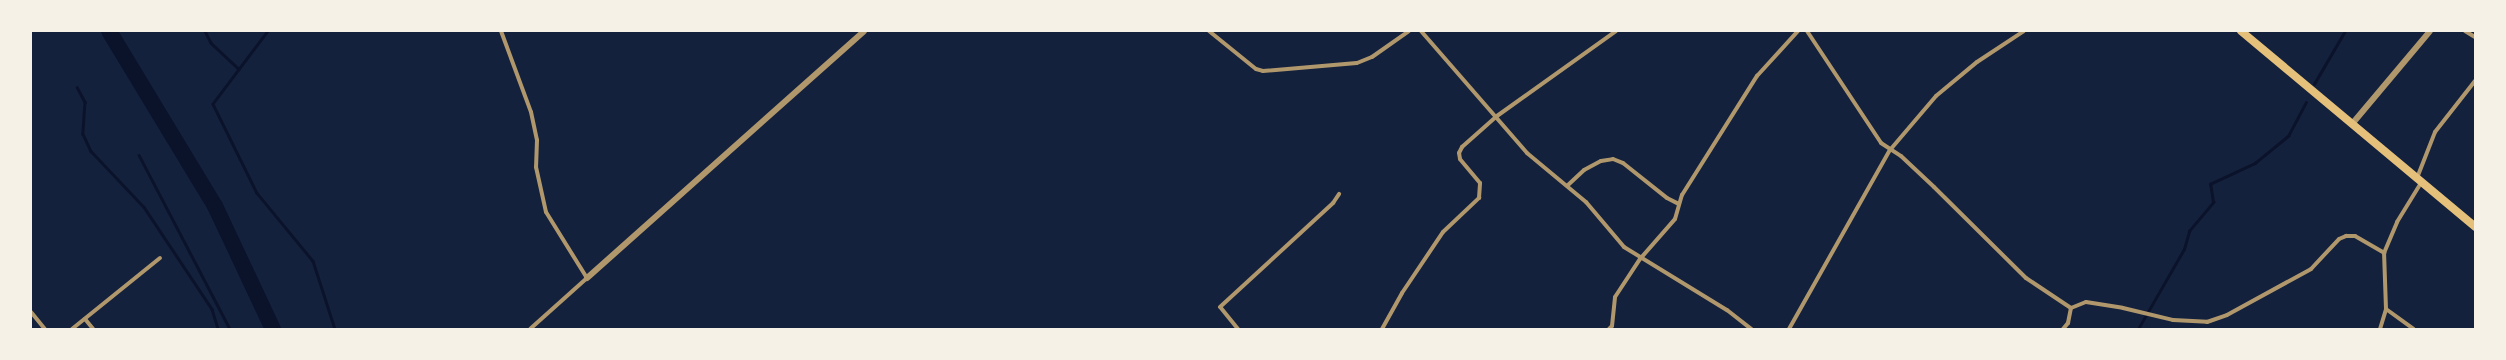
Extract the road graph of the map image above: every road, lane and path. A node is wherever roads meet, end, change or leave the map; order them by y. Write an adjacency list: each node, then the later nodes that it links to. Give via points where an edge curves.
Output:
1 (501, 31): 28 (street, via 531,112 537,140 536,167 546,212)
2 (864, 31): 28 (street)
3 (1209, 31): 14 (street)
4 (1218, 31): 14 (street)
5 (1408, 31): 14 (street, via 1372,57 1357,63 1273,71 1256,69)
6 (1421, 31): 17 (street)
7 (1616, 31): 17 (street)
8 (1798, 31): 23 (street, via 1757,76 1682,195)
9 (1806, 31): 19 (street, via 1863,118)
10 (2024, 31): 19 (street, via 1971,67 1936,96)
11 (2240, 31): 18 (highway)
12 (2430, 31): 18 (street)
13 (2465, 31): 15 (street)
14 (1214, 35)
15 (2475, 37)
16 (2475, 81): 20 (street, via 2435,132)
17 (1497, 116): 21 (street, via 1527,153); 38 (street, via 1459,153 1460,159 1480,183 1479,198 1443,232 1402,292)
18 (2352, 124): 20 (highway)
19 (1890, 150): 29 (street, via 1901,156 1934,186 2026,278); 41 (street)
20 (2419, 180): 24 (highway); 25 (street)
21 (1568, 185): 23 (street, via 1584,170 1601,161 1613,159 1623,163 1667,198); 27 (street, via 1586,202 1624,248)
22 (1339, 194): 37 (street, via 1333,203 1220,307)
23 (1680, 204): 27 (street, via 1675,219)
24 (2475, 227)
25 (2384, 253): 29 (street, via 2355,236 2346,236 2339,239 2311,269 2227,315 2198,323 2086,302); 30 (street)
26 (160, 258): 32 (street)
27 (1640, 259): 39 (street, via 1615,297 1612,326); 40 (street, via 1727,310)
28 (587, 278): 36 (street)
29 (2071, 308): 42 (street, via 2068,323)
30 (2386, 309): 43 (street); 44 (street)
31 (31, 312): 33 (street)
32 (85, 319): 34 (street); 35 (street)
33 (45, 329)
34 (72, 329)
35 (93, 329)
36 (530, 329)
37 (1238, 329)
38 (1382, 329)
39 (1609, 329)
40 (1751, 329)
41 (1789, 329)
42 (2063, 329)
43 (2380, 329)
44 (2414, 329)

